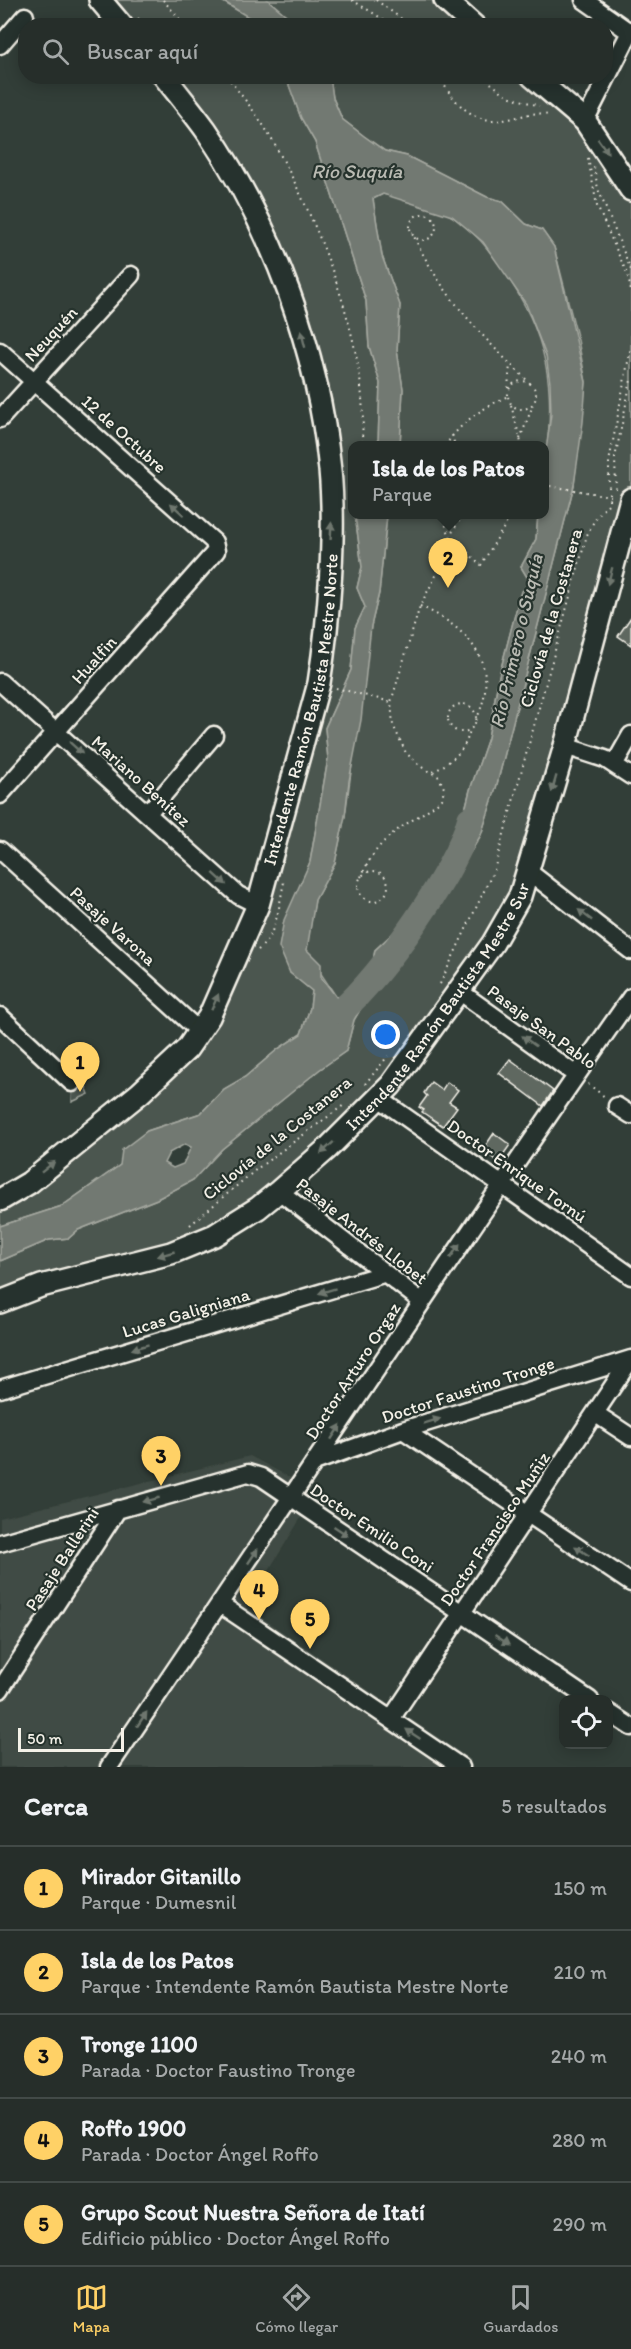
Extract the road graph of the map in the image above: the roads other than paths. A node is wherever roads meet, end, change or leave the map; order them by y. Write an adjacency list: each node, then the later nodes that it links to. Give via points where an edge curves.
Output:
1 (100, 0): 4 (main road)
2 (445, 0): 5 (main road)
3 (584, 0): 6 (street)
4 (115, 18)
5 (465, 18)
6 (610, 18)
7 (613, 20): 9 (street)
8 (18, 24): 10 (street)
9 (630, 32): 11 (street)
10 (0, 45)
11 (613, 66)
12 (170, 84): 34 (main road, Intendente Ramón Bautista Mestre Norte, one-way to 12, via 319,683 326,621 330,472 320,409 300,328 272,250 206,131)
13 (541, 84): 15 (main road)
14 (604, 84): 15 (street)
15 (585, 121): 16 (main road, one-way to 16)
16 (631, 190)
17 (131, 275): 19 (street, Neuquén)
18 (0, 351): 19 (street, 12 de Octubre)
19 (34, 380): 20 (street, Neuquén); 22 (street, 12 de Octubre, one-way to 19, via 214,542)
20 (0, 419)
21 (623, 498): 27 (main road, Intendente Ramón Bautista Mestre Sur, one-way to 27)
22 (216, 550): 24 (street, Hualfin)
23 (0, 682): 24 (street, Mariano Benítez)
24 (57, 731): 30 (street, Hualfin); 31 (street, Mariano Benítez, one-way to 31)
25 (214, 735): 31 (street)
26 (631, 735): 28 (street)
27 (565, 746): 28 (street); 33 (main road, Intendente Ramón Bautista Mestre Sur, one-way to 33)
28 (614, 765): 29 (street)
29 (631, 776)
30 (0, 795)
31 (148, 813): 34 (street, Mariano Benítez, one-way to 34, via 238,895)
32 (0, 850): 39 (street, Pasaje Varona)
33 (528, 871): 35 (street, one-way to 33); 36 (main road, Intendente Ramón Bautista Mestre Sur, via 508,920)
34 (258, 905): 39 (main road, Intendente Ramón Bautista Mestre Norte, one-way to 34, via 209,1017)
35 (631, 951)
36 (459, 991): 40 (street, Pasaje San Pablo, one-way to 36); 42 (main road, Intendente Ramón Bautista Mestre Sur)
37 (631, 997): 40 (street, Doctor Arturo Orgaz)
38 (0, 1016): 41 (street)
39 (199, 1031): 45 (main road, Intendente Ramón Bautista Mestre Norte, one-way to 39, via 29,1183 140,1093 187,1049)
40 (576, 1075): 43 (street, Doctor Arturo Orgaz)
41 (72, 1083)
42 (371, 1093): 43 (street, Doctor Enrique Tornú); 44 (main road, Intendente Ramón Bautista Mestre Sur, one-way to 44)
43 (501, 1183): 47 (street, Doctor Enrique Tornú); 48 (street, Doctor Arturo Orgaz, one-way to 43)
44 (279, 1191): 46 (street, Pasaje Andrés Llobet); 49 (main road, Intendente Ramón Bautista Mestre Sur, one-way to 49, via 197,1244 41,1286)
45 (0, 1200)
46 (383, 1274): 48 (street, Pasaje Andrés Llobet); 51 (street, Lucas Galigniana, one-way to 51)
47 (631, 1276)
48 (421, 1301): 55 (street, Doctor Arturo Orgaz, one-way to 48)
49 (0, 1302)
50 (631, 1359): 52 (street, Doctor Francisco Muñiz); 53 (street, Doctor Faustino Tronge, one-way to 50)
51 (0, 1389)
52 (596, 1414): 54 (street); 58 (street, Doctor Francisco Muñiz)
53 (403, 1430): 55 (street, Doctor Faustino Tronge); 58 (street)
54 (631, 1437)
55 (317, 1461): 56 (street, Doctor Arturo Orgaz)
56 (292, 1498): 57 (street, Doctor Emilio Coni, one-way to 57, via 248,1473); 61 (street, Doctor Arturo Orgaz, one-way to 56); 62 (street, Doctor Emilio Coni, one-way to 62)
57 (118, 1509): 59 (street); 63 (street, Pasaje Ballerini)
58 (529, 1514): 60 (street, one-way to 58); 62 (street, Doctor Francisco Muñiz)
59 (0, 1543)
60 (631, 1583)
61 (220, 1604): 66 (street); 69 (street, Doctor Arturo Orgaz, one-way to 61)
62 (462, 1613): 64 (street, Doctor Emilio Coni, one-way to 64); 66 (street, Doctor Francisco Muñiz)
63 (0, 1690)
64 (583, 1695)
65 (613, 1715): 67 (street)
66 (391, 1719): 68 (street, one-way to 66)
67 (631, 1727)
68 (459, 1766)
69 (109, 1767)

